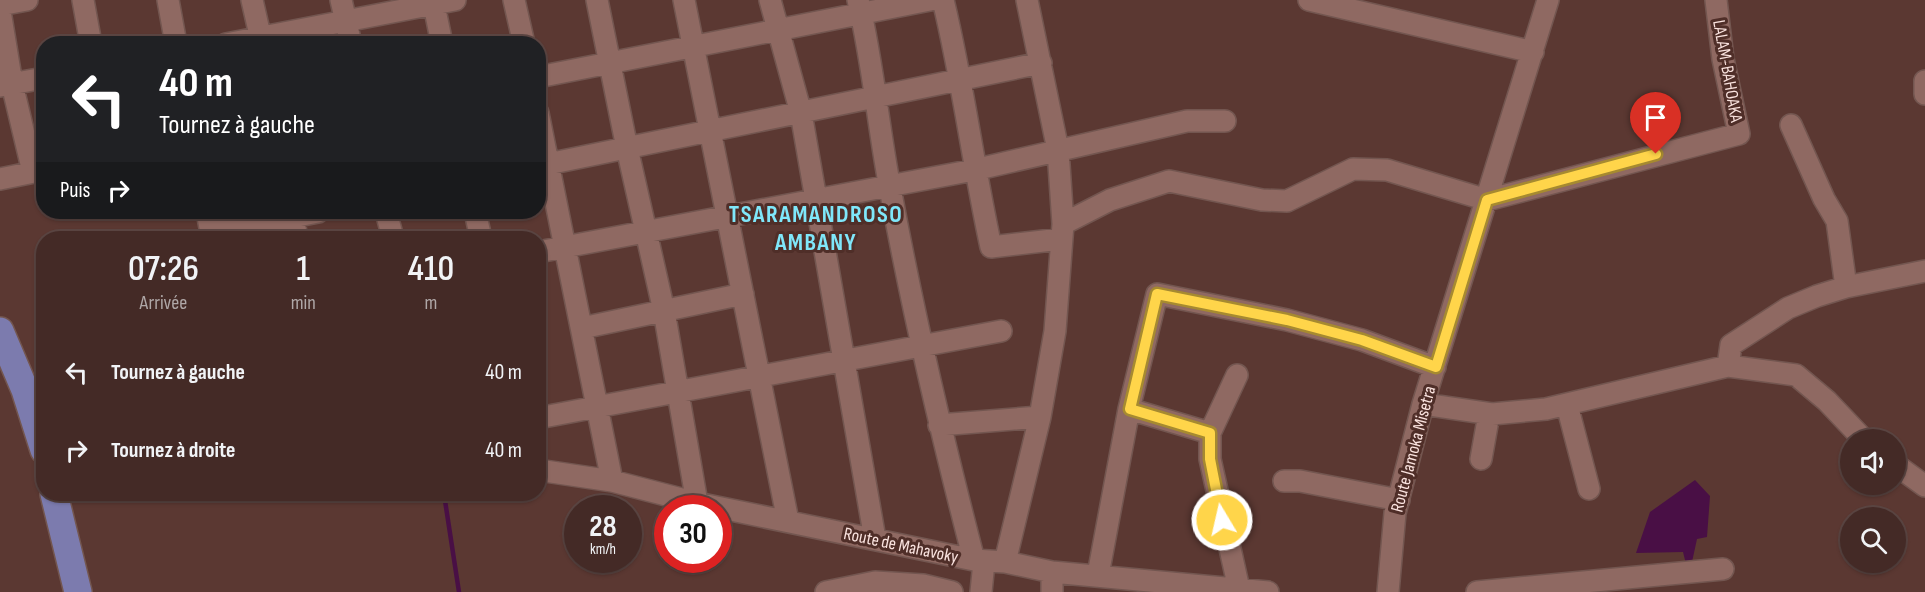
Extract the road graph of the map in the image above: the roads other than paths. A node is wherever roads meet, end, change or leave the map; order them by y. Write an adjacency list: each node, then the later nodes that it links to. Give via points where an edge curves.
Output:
1 (27, 0): 17 (street)
2 (83, 0): 22 (street)
3 (168, 0): 23 (street)
4 (252, 0): 24 (street)
5 (341, 0): 20 (street)
6 (514, 0): 28 (street)
7 (597, 0): 31 (street)
8 (684, 0): 29 (street)
9 (770, 0): 21 (street)
10 (930, 0): 18 (street)
11 (943, 0): 35 (street)
12 (1028, 0): 32 (street)
13 (1311, 0): 30 (street)
14 (1548, 0): 30 (street, Route Jamoka Misetra)
15 (1716, 0): 54 (street, LALAM-BAHOAKA, via 1722,59 1738,134)
16 (441, 1): 20 (street); 27 (street)
17 (0, 5)
18 (860, 7): 21 (street); 38 (street)
19 (0, 11): 37 (street)
20 (346, 21): 25 (street); 26 (street)
21 (776, 30): 29 (street); 40 (street)
22 (90, 36)
23 (175, 36)
24 (260, 36)
25 (279, 36)
26 (349, 36)
27 (442, 36)
28 (522, 36)
29 (693, 46): 31 (street); 43 (street)
30 (1533, 52): 54 (street, Route Jamoka Misetra)
31 (610, 63): 33 (street); 44 (street)
32 (1041, 63): 35 (street); 45 (street)
33 (546, 75)
34 (36, 79): 37 (street)
35 (961, 80): 38 (street); 48 (street)
36 (1925, 81): 39 (street)
37 (6, 85): 47 (street)
38 (876, 93): 40 (street); 52 (street)
39 (1925, 94)
40 (801, 113): 43 (street); 53 (street)
41 (1225, 121): 45 (street, via 1187,121)
42 (1791, 125): 63 (street, via 1837,221)
43 (711, 131): 44 (street); 55 (street)
44 (627, 148): 46 (street); 58 (street)
45 (1058, 150): 48 (street); 59 (street)
46 (546, 164)
47 (36, 166)
48 (974, 170): 52 (street); 59 (street, via 991,247)
49 (36, 171): 51 (street)
50 (546, 175): 60 (street)
51 (0, 179)
52 (889, 186): 53 (street); 69 (street)
53 (817, 200): 55 (street); 70 (street)
54 (1487, 200): 59 (street, via 1387,170 1353,170 1287,201 1262,200 1169,181 1119,196); 72 (street, Route Jamoka Misetra)
55 (728, 216): 58 (street); 64 (street)
56 (274, 219): 57 (street)
57 (230, 231)
58 (647, 232): 60 (street); 65 (street)
59 (1062, 232): 83 (street, via 1055,331)
60 (567, 247): 61 (street); 66 (street)
61 (546, 251)
62 (1925, 271): 63 (street)
63 (1846, 287): 71 (street, via 1788,308 1731,345)
64 (743, 294): 65 (street); 74 (street)
65 (664, 311): 66 (street); 76 (street)
66 (582, 328): 79 (street)
67 (0, 331): 75 (main road)
68 (1001, 331): 69 (street)
69 (922, 346): 70 (street); 84 (street)
70 (844, 360): 74 (street); 100 (street)
71 (1728, 366): 78 (street); 85 (street, via 1796,375)
72 (1436, 367): 77 (street, Route Jamoka Misetra); 80 (street, via 1362,340 1287,320 1157,294)
73 (1237, 375): 86 (street)
74 (760, 376): 76 (street); 99 (street)
75 (34, 389)
76 (678, 391): 79 (street); 95 (street)
77 (1423, 404): 81 (street); 96 (street, Route Jamoka Misetra)
78 (1567, 405): 81 (street); 93 (street)
79 (597, 406): 82 (street); 90 (street)
80 (1130, 409): 86 (street); 103 (street)
81 (1489, 414): 87 (street)
82 (546, 416)
83 (1040, 417): 84 (street); 101 (street)
84 (939, 425): 101 (street)
85 (1854, 429)
86 (1210, 433): 105 (street, via 1210,459)
87 (1481, 459)
88 (546, 471): 90 (street, Route de Mahavoky)
89 (1906, 472): 92 (street)
90 (612, 481): 94 (street, Route de Mahavoky)
91 (1284, 481): 96 (street)
92 (1925, 486)
93 (1589, 489)
94 (669, 495)
95 (696, 495)
96 (1399, 500): 110 (street, Route Jamoka Misetra)
97 (56, 501): 106 (main road)
98 (732, 509): 99 (street, Route de Mahavoky)
99 (788, 521): 100 (street, Route de Mahavoky)
100 (875, 539): 101 (street, Route de Mahavoky)
101 (987, 562): 104 (street, Route de Mahavoky); 109 (street)
102 (1723, 569): 111 (street)
103 (1098, 575): 104 (street, Route de Mahavoky); 105 (street, Route de Mahavoky)
104 (1052, 582)
105 (1256, 591)
106 (78, 592)
107 (826, 592): 108 (street, via 875,582 922,585)
108 (952, 592)
109 (981, 592)
110 (1388, 592)
111 (1477, 592)

